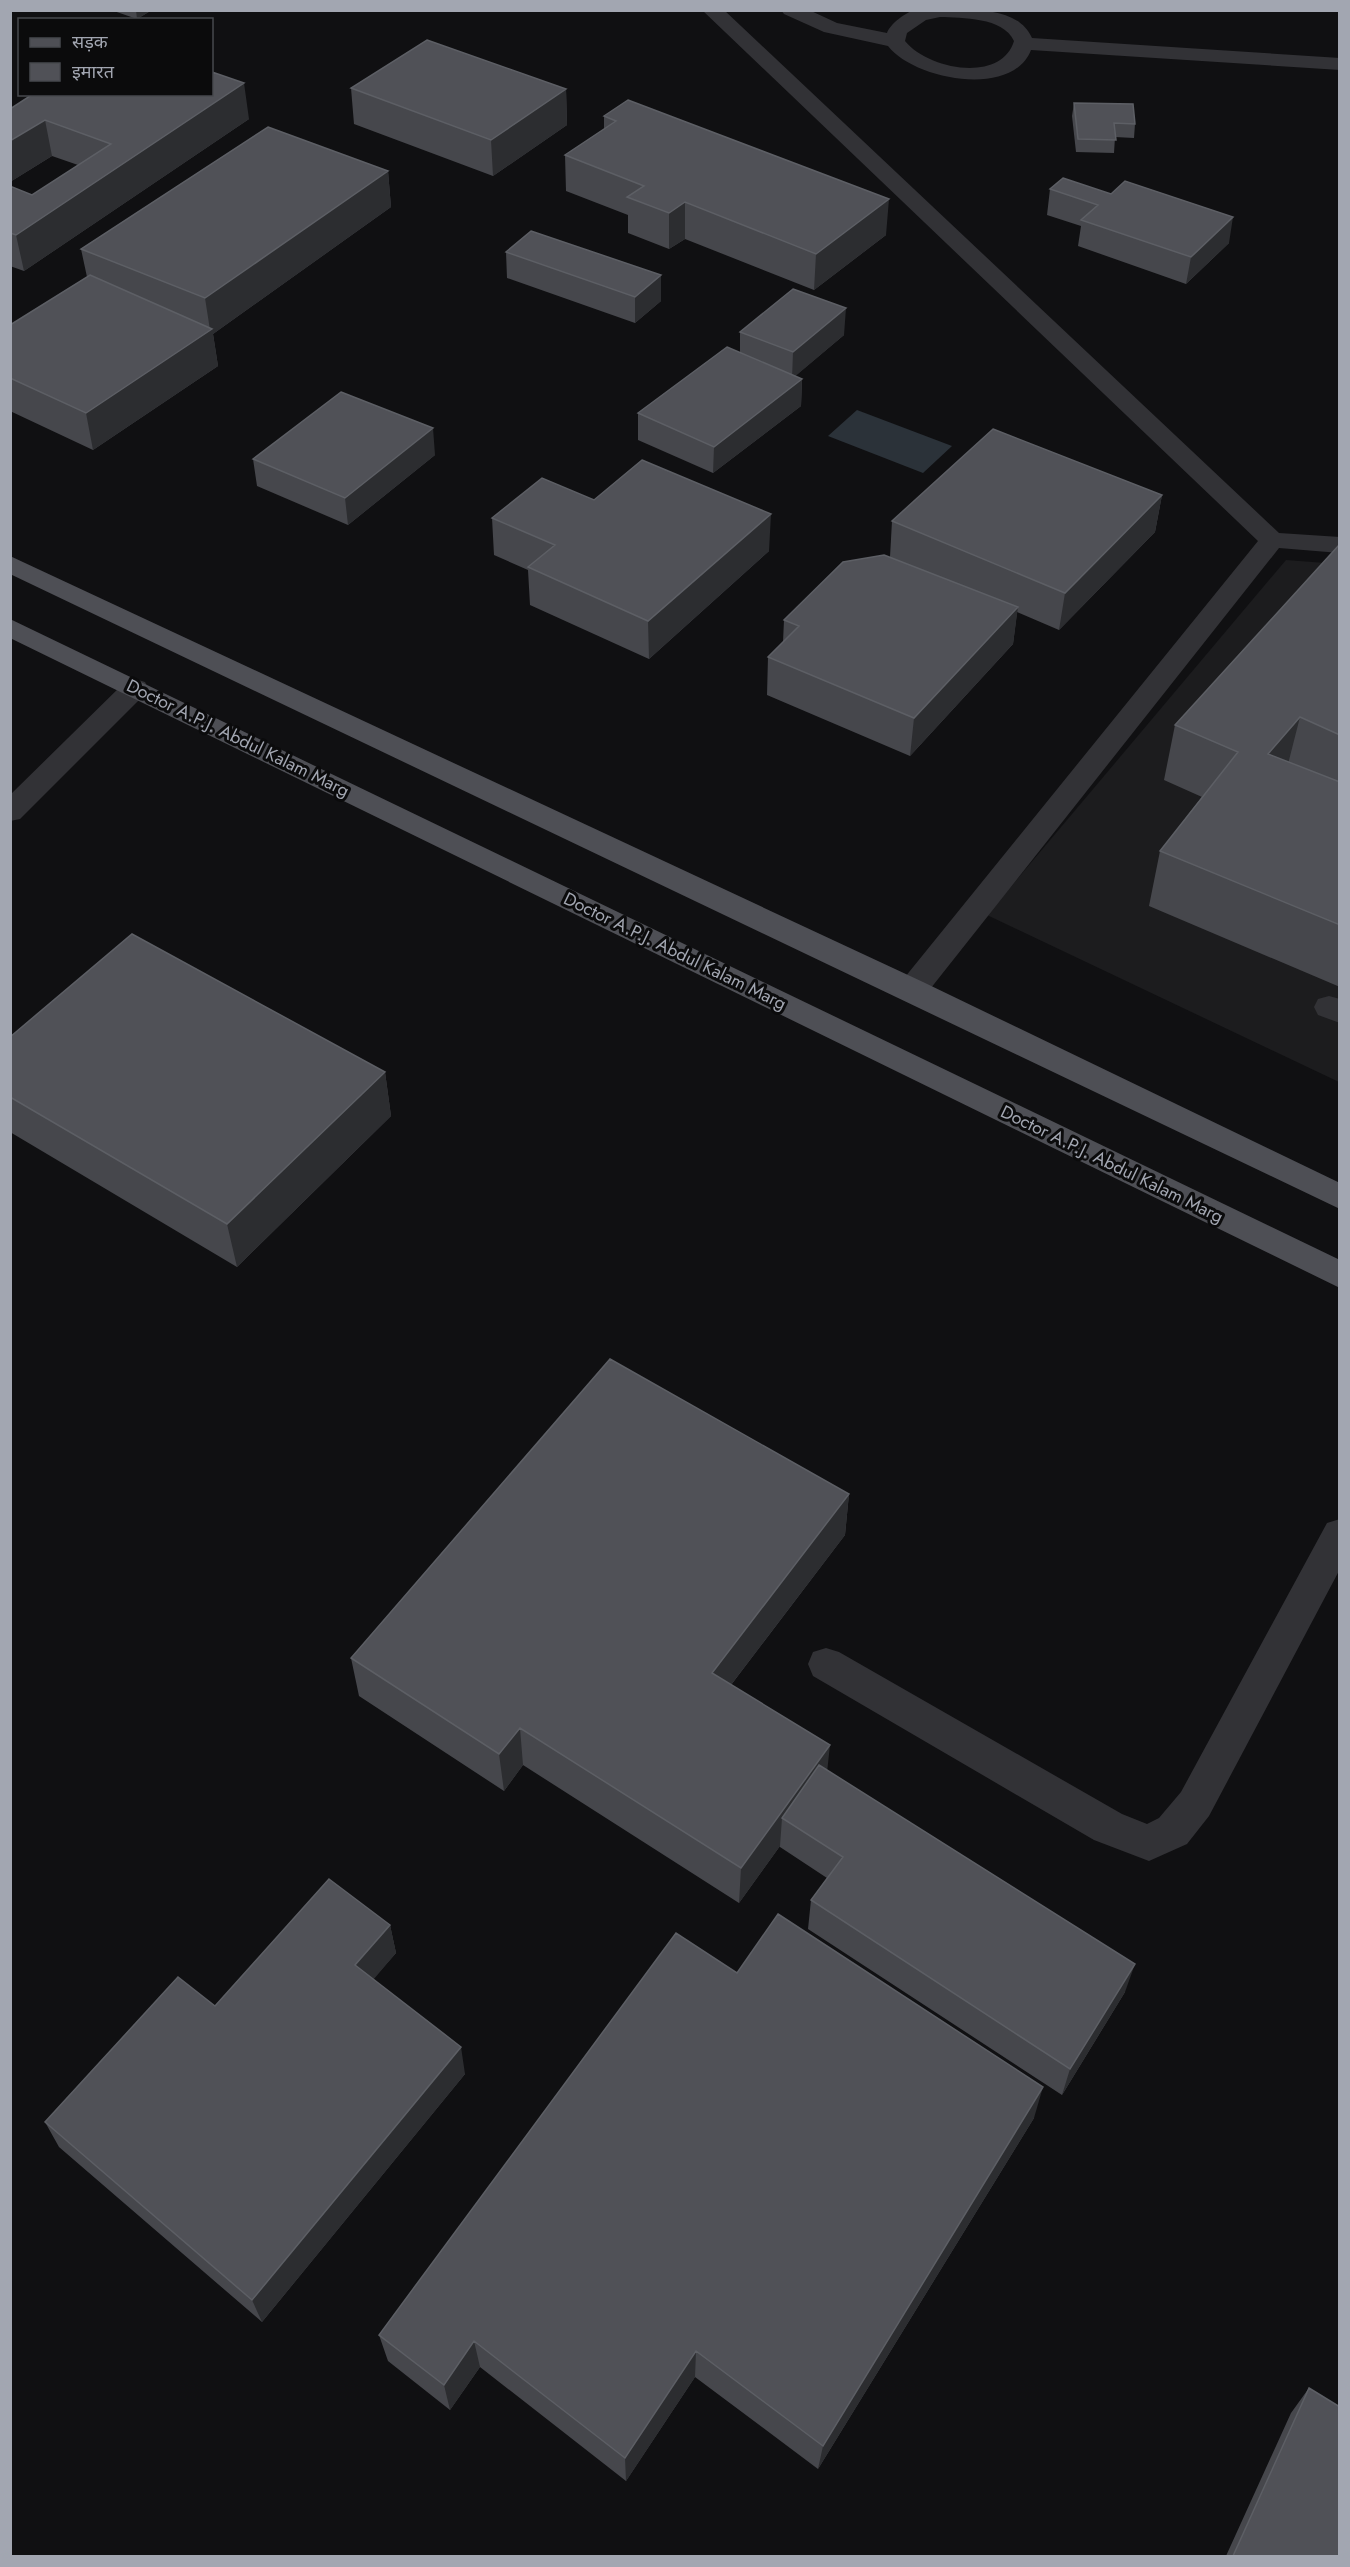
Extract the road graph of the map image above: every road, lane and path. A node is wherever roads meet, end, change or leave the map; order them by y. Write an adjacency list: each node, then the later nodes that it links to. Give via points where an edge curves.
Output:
1 (712, 10): 6 (street)
2 (790, 10): 3 (street, via 831,28)
3 (895, 41): 4 (street, via 899,51 915,63 955,72 985,71 1009,63 1020,54); 4 (street, via 898,30 920,15 962,11 1002,20 1018,32)
4 (1023, 43): 5 (street)
5 (1340, 64)
6 (1272, 540): 7 (street); 12 (street)
7 (1340, 545)
8 (10, 564): 12 (main road)
9 (10, 627): 10 (main road, Doctor A.P.J. Abdul Kalam Marg)
10 (135, 688): 11 (street); 14 (main road, Doctor A.P.J. Abdul Kalam Marg)
11 (10, 812)
12 (912, 990): 13 (main road)
13 (1340, 1197)
14 (1340, 1275)
15 (1340, 1534): 16 (street, via 1195,1804 1173,1831 1149,1843 1108,1827)
16 (826, 1664)

